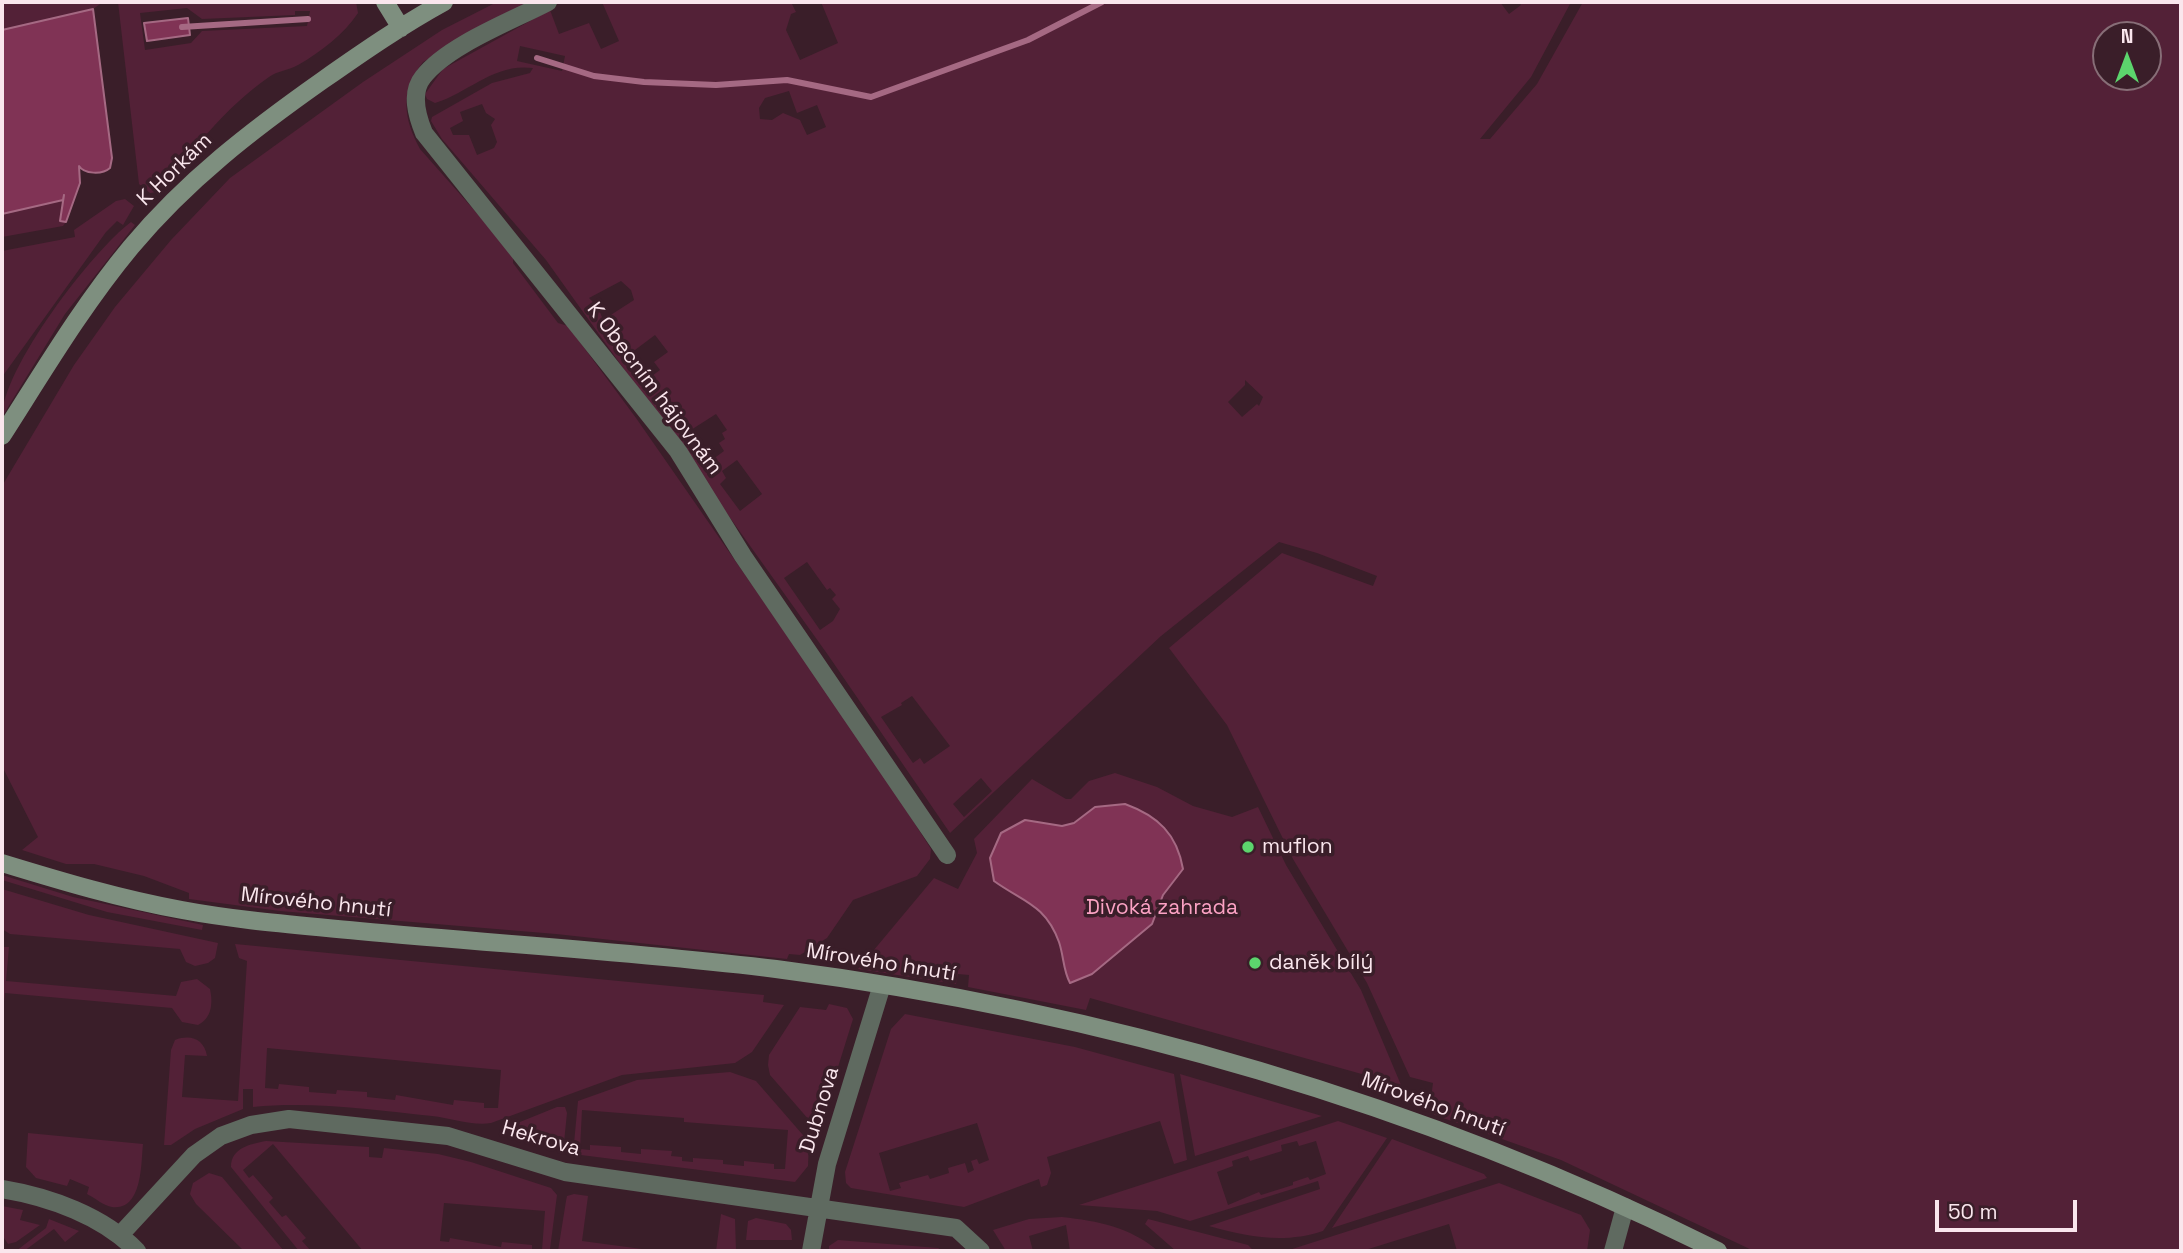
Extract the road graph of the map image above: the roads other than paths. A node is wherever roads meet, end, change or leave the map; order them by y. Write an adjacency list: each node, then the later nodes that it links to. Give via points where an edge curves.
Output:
1 (386, 2): 4 (main road)
2 (444, 2): 4 (main road, K Horkám)
3 (548, 2): 6 (street, K Obecním hájovnám, via 453,52 423,76 416,101 424,133 678,451 743,556)
4 (401, 28): 5 (main road, K Horkám, via 239,140 193,180 102,285)
5 (2, 436)
6 (947, 855)
7 (2, 863): 8 (main road, Mírového hnutí, via 131,900 211,915 774,969)
8 (882, 985): 10 (street, Dubnova); 11 (main road, Mírového hnutí, via 1135,1036 1272,1075 1419,1122)
9 (2, 1189): 12 (street, via 48,1199)
10 (817, 1207): 12 (street, Hekrova, via 565,1172 448,1136 289,1119 221,1136 194,1155); 14 (street, Dubnova); 15 (street, Hekrova, via 956,1228)
11 (1625, 1207): 16 (street); 17 (main road, Mírového hnutí)
12 (121, 1234): 13 (street)
13 (138, 1251)
14 (811, 1251)
15 (981, 1251)
16 (1613, 1251)
17 (1718, 1251)

